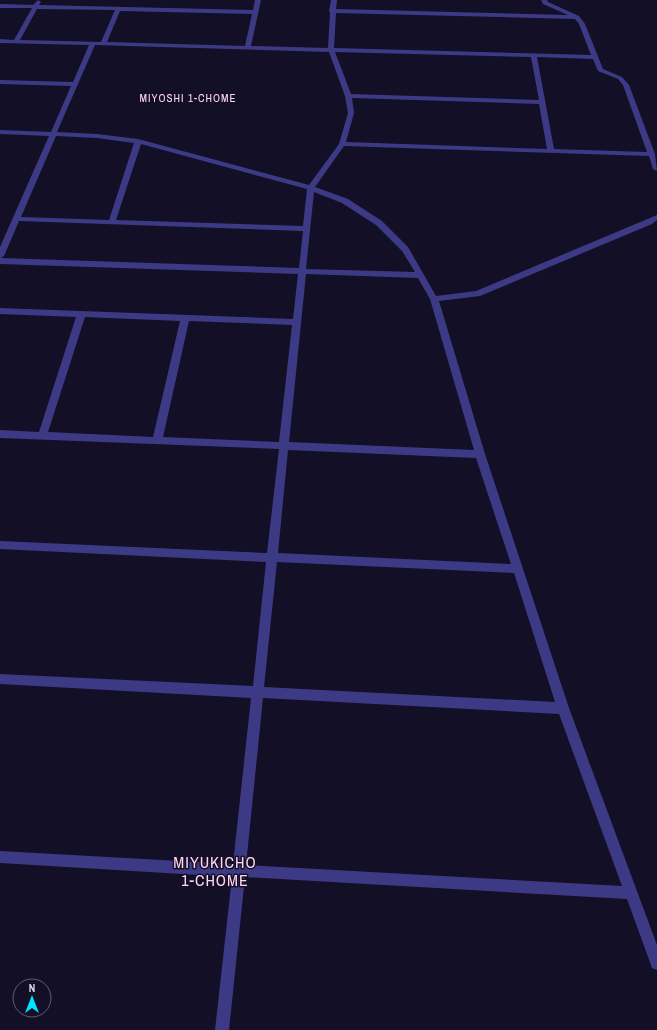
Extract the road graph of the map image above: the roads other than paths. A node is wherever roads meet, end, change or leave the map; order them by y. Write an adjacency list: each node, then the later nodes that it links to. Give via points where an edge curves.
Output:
1 (39, 0): 6 (street)
2 (258, 0): 9 (street)
3 (334, 0): 8 (street)
4 (544, 0): 10 (street, via 545,3)
5 (0, 6): 6 (street)
6 (36, 6): 7 (street); 12 (street)
7 (118, 9): 9 (street); 14 (street)
8 (332, 11): 10 (street); 16 (street)
9 (256, 12): 15 (street)
10 (577, 18): 18 (street, via 582,24)
11 (0, 41): 12 (street)
12 (16, 41): 13 (street)
13 (93, 43): 14 (street); 20 (street)
14 (104, 44): 15 (street)
15 (248, 47): 16 (street)
16 (331, 50): 17 (street); 21 (street)
17 (534, 55): 18 (street); 22 (street)
18 (594, 57): 28 (street, via 600,70 620,78 626,85)
19 (0, 82): 20 (street)
20 (75, 84): 24 (street)
21 (348, 96): 22 (street); 26 (street, via 351,113)
22 (542, 102): 27 (street)
23 (0, 132): 24 (street)
24 (54, 133): 25 (street); 32 (street)
25 (138, 141): 30 (street); 33 (street)
26 (342, 144): 27 (street); 30 (street)
27 (551, 151): 28 (street)
28 (652, 154): 29 (street)
29 (657, 169)
30 (312, 188): 34 (street); 38 (street, via 345,201 380,223 405,249)
31 (657, 216): 39 (street, via 649,222 477,294)
32 (16, 219): 33 (street); 35 (street)
33 (112, 222): 34 (street)
34 (307, 229): 37 (street)
35 (0, 256)
36 (0, 261): 37 (street)
37 (303, 271): 38 (street); 43 (street)
38 (421, 275): 39 (street)
39 (434, 299): 48 (street)
40 (0, 312): 41 (street)
41 (81, 314): 42 (street); 45 (street)
42 (184, 318): 43 (street); 46 (street)
43 (298, 322): 47 (street)
44 (0, 434): 45 (street)
45 (42, 436): 46 (street)
46 (158, 441): 47 (street)
47 (284, 446): 48 (street); 50 (street)
48 (480, 454): 51 (street)
49 (0, 545): 50 (street)
50 (272, 558): 51 (street); 53 (street)
51 (517, 569): 54 (street)
52 (0, 680): 53 (street)
53 (258, 693): 54 (street); 56 (street)
54 (563, 708): 57 (street)
55 (0, 857): 56 (street)
56 (239, 871): 57 (street); 59 (street)
57 (630, 893): 58 (street)
58 (657, 963)
59 (222, 1030)

